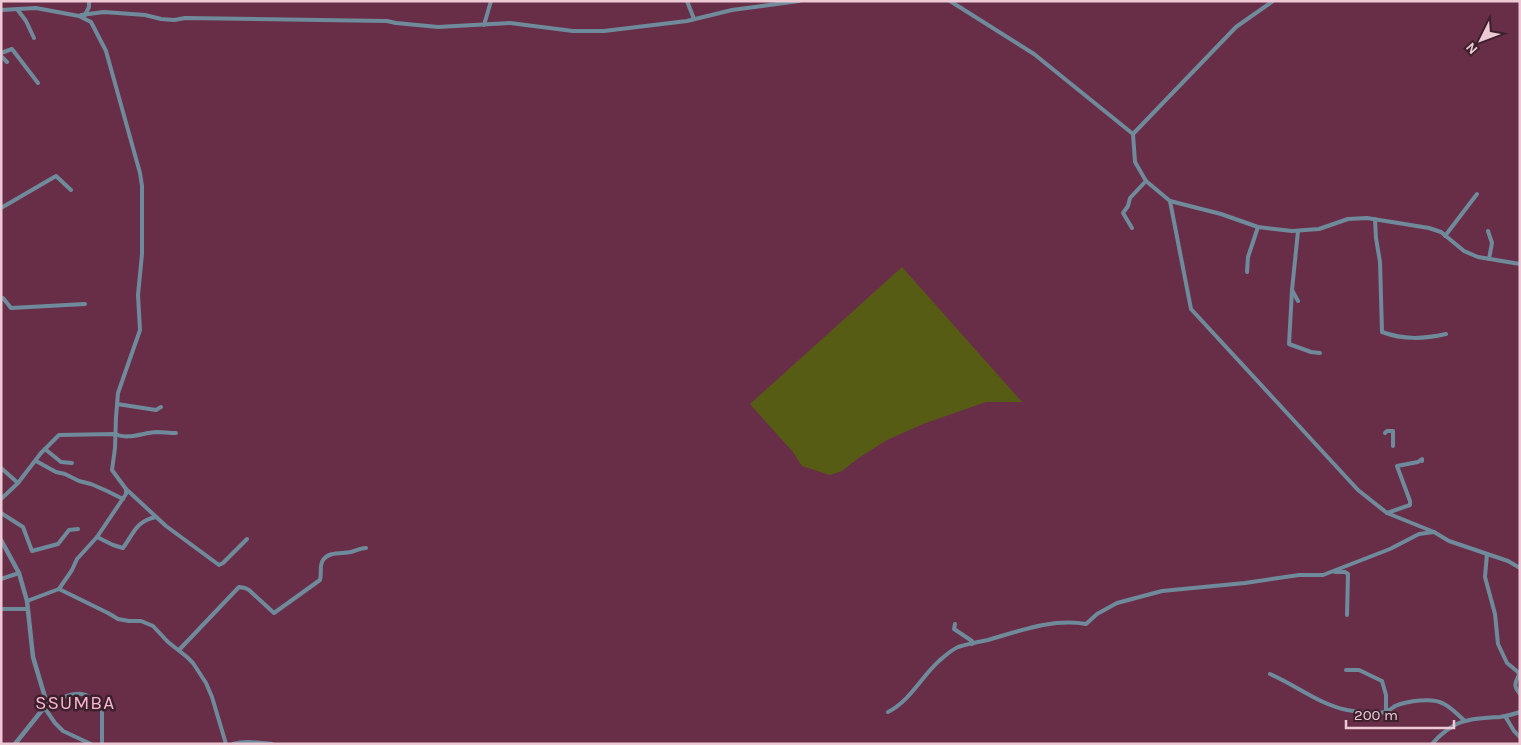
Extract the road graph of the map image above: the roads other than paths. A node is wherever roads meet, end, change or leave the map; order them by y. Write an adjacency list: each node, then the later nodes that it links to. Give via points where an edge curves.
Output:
1 (89, 1): 9 (street)
2 (492, 1): 12 (street)
3 (686, 1): 11 (street)
4 (799, 1): 11 (street)
5 (950, 1): 17 (street, via 1034,54)
6 (1273, 1): 17 (street, via 1236,27)
7 (17, 9): 8 (street); 10 (street, via 36,8); 13 (street)
8 (1, 10)
9 (85, 15): 10 (street); 12 (street, via 104,12 174,20 388,21 438,27)
10 (79, 16): 38 (street, via 91,22 106,51 142,186 140,330)
11 (694, 19): 12 (street, via 604,31 573,31 510,23)
12 (484, 25)
13 (34, 38)
14 (1, 55): 15 (street); 16 (street, via 12,49)
15 (7, 62)
16 (38, 83)
17 (1133, 134): 18 (street, via 1135,162)
18 (1146, 181): 21 (street); 25 (street, via 1130,198 1124,213)
19 (71, 190): 22 (street, via 56,176)
20 (1477, 194): 28 (street)
21 (1170, 201): 24 (street); 54 (street, via 1191,309 1358,490)
22 (1, 208)
23 (1375, 219): 26 (street, via 1348,219 1318,230); 28 (street, via 1430,228); 36 (street, via 1382,332 1410,338)
24 (1258, 227): 26 (street); 31 (street, via 1248,256)
25 (1132, 228)
26 (1298, 231): 32 (street)
27 (1488, 232): 29 (street, via 1492,243)
28 (1445, 236): 29 (street, via 1464,251)
29 (1489, 259): 30 (street)
30 (1520, 264)
31 (1247, 272)
32 (1292, 290): 34 (street); 37 (street, via 1289,344)
33 (1, 298): 35 (street, via 11,308)
34 (1298, 301)
35 (85, 304)
36 (1446, 334)
37 (1320, 353)
38 (117, 404): 39 (street, via 156,410); 42 (street)
39 (161, 407)
40 (176, 433): 42 (street)
41 (1385, 433): 43 (street, via 1393,430)
42 (115, 434): 44 (street, via 61,435); 50 (street, via 112,467)
43 (1393, 446)
44 (45, 448): 45 (street); 47 (street, via 61,462)
45 (36, 461): 49 (street); 52 (street, via 56,472 107,490)
46 (1422, 461): 54 (street, via 1397,466 1410,505)
47 (72, 463)
48 (1, 468): 49 (street)
49 (18, 483): 51 (street)
50 (126, 489): 52 (street); 55 (street)
51 (1, 499)
52 (123, 500): 58 (street)
53 (1, 513): 56 (street, via 23,527 32,551 58,544 69,530)
54 (1387, 513): 57 (street)
55 (156, 517): 58 (street, via 143,521 122,548); 59 (street, via 219,565)
56 (78, 529)
57 (1434, 532): 62 (street, via 1449,541); 65 (street, via 1419,534)
58 (97, 537): 67 (street, via 77,559)
59 (247, 539)
60 (1, 540): 64 (street)
61 (366, 548): 74 (street, via 326,557 321,566 320,580 274,613 249,590 239,587)
62 (1487, 554): 63 (street); 77 (street, via 1485,577 1495,614 1498,644 1507,663 1518,672 1514,684)
63 (1520, 568)
64 (19, 573): 66 (street); 68 (street)
65 (1323, 575): 71 (street, via 1348,574); 73 (street, via 1162,591 1117,603 1086,624 1048,624)
66 (1, 580)
67 (59, 589): 68 (street); 74 (street, via 118,619 153,626)
68 (27, 601): 70 (street)
69 (1, 609): 70 (street)
70 (28, 609): 78 (street, via 33,657)
71 (1348, 615)
72 (955, 624): 73 (street, via 954,629)
73 (972, 644): 79 (street, via 958,647 938,662 912,694)
74 (179, 650): 88 (street, via 193,663 206,683)
75 (1346, 670): 80 (street, via 1359,670 1382,681)
76 (1270, 674): 80 (street, via 1332,706 1360,712)
77 (1520, 694)
78 (45, 705): 85 (street); 86 (street, via 63,731); 87 (street, via 71,695 87,696 102,707)
79 (888, 712)
80 (1386, 712): 83 (street, via 1402,704 1436,701 1445,704)
81 (1520, 712): 82 (street)
82 (1505, 716): 83 (street); 84 (street)
83 (1465, 721): 91 (street, via 1441,734)
84 (1520, 737)
85 (15, 744)
86 (91, 744)
87 (102, 744)
88 (226, 744)
89 (233, 744): 90 (street, via 247,741)
90 (272, 744)
91 (1432, 744)

